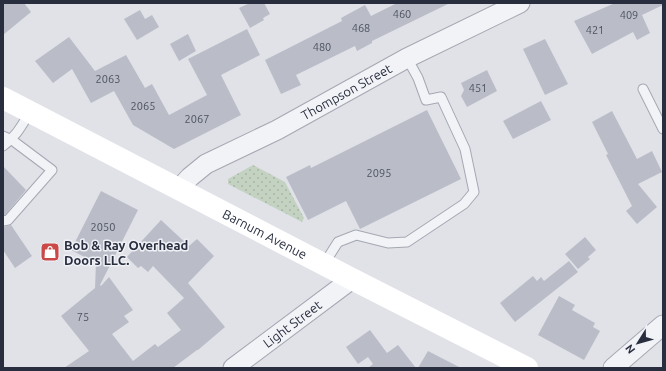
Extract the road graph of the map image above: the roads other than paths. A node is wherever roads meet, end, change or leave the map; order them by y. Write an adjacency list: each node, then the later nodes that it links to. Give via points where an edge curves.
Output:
1 (520, 3): 2 (street, Thompson Street)
2 (407, 58): 10 (street, Thompson Street, via 276,130 206,164); 12 (lane, via 426,100 441,98 465,149 474,192 464,204 407,242 388,243 356,235 338,242)
3 (643, 89): 6 (lane)
4 (3, 98): 5 (main road, Barnum Avenue)
5 (30, 112): 8 (lane); 10 (main road, Barnum Avenue)
6 (663, 129)
7 (3, 136): 8 (lane)
8 (12, 140): 9 (lane); 11 (lane, via 52,170 8,220)
9 (3, 146)
10 (179, 189): 12 (main road, Barnum Avenue)
11 (3, 221)
12 (324, 264): 13 (main road, Barnum Avenue)
13 (352, 279): 15 (street, Light Street); 16 (main road, Barnum Avenue)
14 (663, 324): 17 (street)
15 (233, 368)
16 (527, 368)
17 (613, 368)

